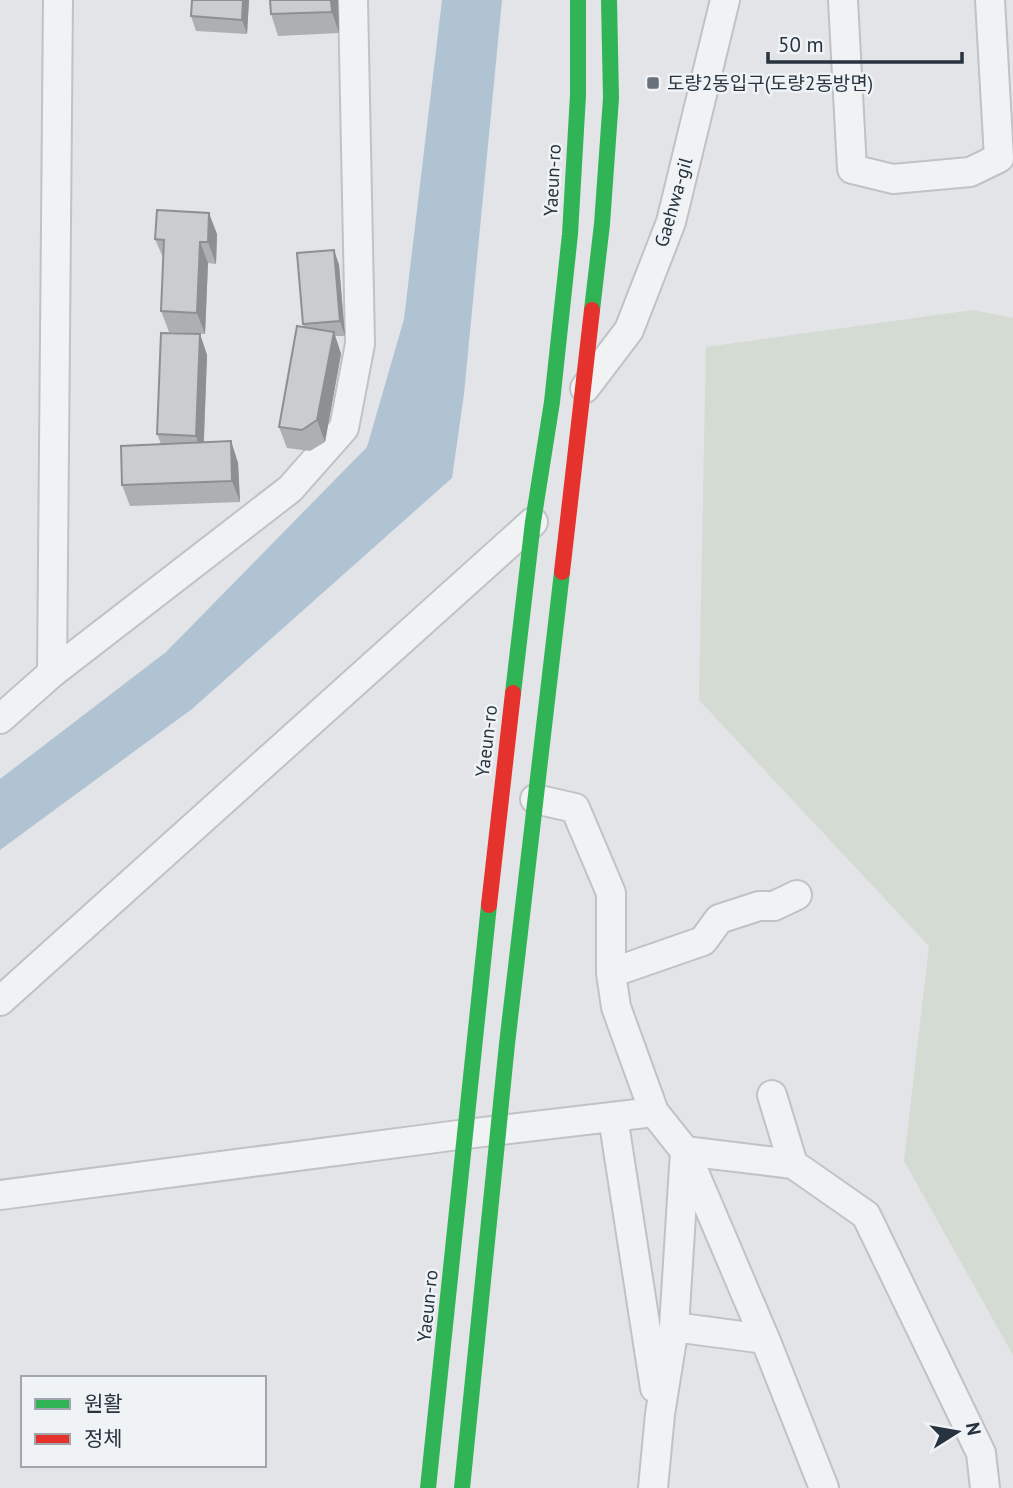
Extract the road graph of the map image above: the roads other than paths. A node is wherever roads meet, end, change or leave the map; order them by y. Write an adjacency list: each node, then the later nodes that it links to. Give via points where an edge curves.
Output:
1 (58, 0): 10 (street)
2 (353, 0): 10 (street, via 360,344 344,428 290,489)
3 (578, 0): 9 (street, Yaeun-ro, via 570,234 552,402)
4 (609, 0): 8 (street, via 610,112)
5 (725, 0): 8 (street, Gaehwa-gil, via 671,222 629,330)
6 (843, 0): 7 (street, via 852,169 893,179 970,172 999,158)
7 (990, 0)
8 (584, 388): 12 (street)
9 (533, 522): 15 (street); 20 (street, Yaeun-ro)
10 (52, 673): 11 (street)
11 (0, 719)
12 (535, 799): 14 (street, via 575,808 611,893); 19 (street)
13 (797, 895): 14 (street, via 774,906 719,919 703,941)
14 (611, 974): 17 (street, via 616,1007)
15 (0, 1000)
16 (772, 1095): 22 (street)
17 (654, 1112): 18 (street); 21 (street)
18 (613, 1117): 19 (street); 26 (street)
19 (498, 1130): 20 (street); 28 (street)
20 (466, 1134): 23 (street); 27 (street, Yaeun-ro)
21 (685, 1151): 22 (street); 24 (street); 25 (street)
22 (793, 1164): 31 (street, via 866,1215 981,1453)
23 (0, 1195)
24 (674, 1328): 25 (street); 26 (street)
25 (765, 1339): 30 (street)
26 (660, 1414): 29 (street)
27 (428, 1488)
28 (462, 1488)
29 (653, 1488)
30 (824, 1488)
31 (985, 1488)

